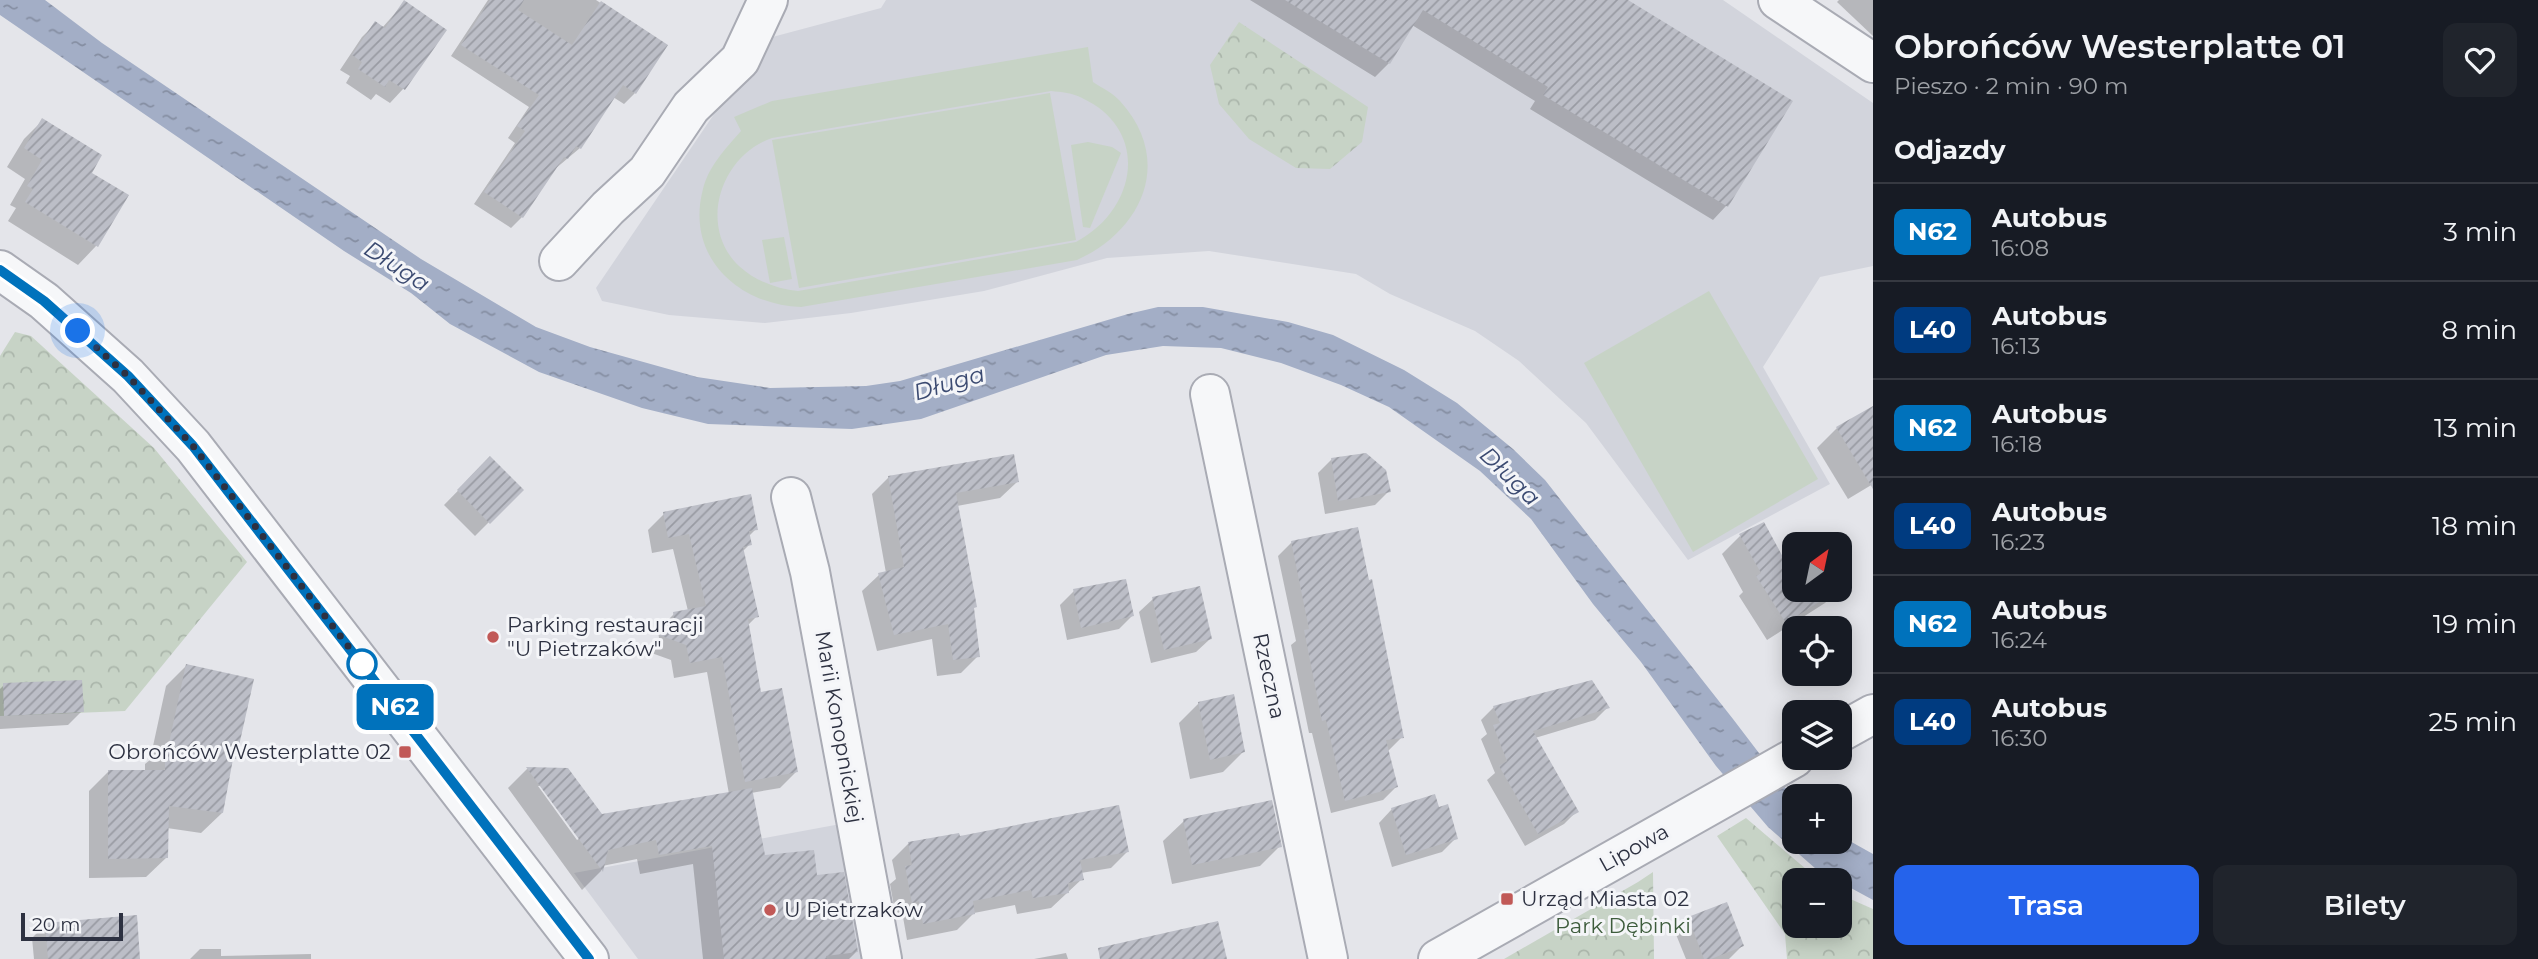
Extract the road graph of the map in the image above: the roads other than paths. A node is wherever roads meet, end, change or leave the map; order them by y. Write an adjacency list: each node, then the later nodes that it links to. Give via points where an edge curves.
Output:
1 (768, 0): 4 (street, via 740,60 691,107 647,172)
2 (1778, 0): 3 (street)
3 (1873, 63)
4 (559, 261)
5 (0, 270): 11 (street, via 44,301 128,376 193,446)
6 (1210, 394): 13 (street, Rzeczna)
7 (791, 497): 12 (street, Marii Konopnickiej, via 810,572)
8 (1873, 714): 9 (street)
9 (1852, 726)
10 (1782, 765): 14 (street, Lipowa)
11 (589, 959)
12 (882, 959)
13 (1328, 959)
14 (1438, 959)

